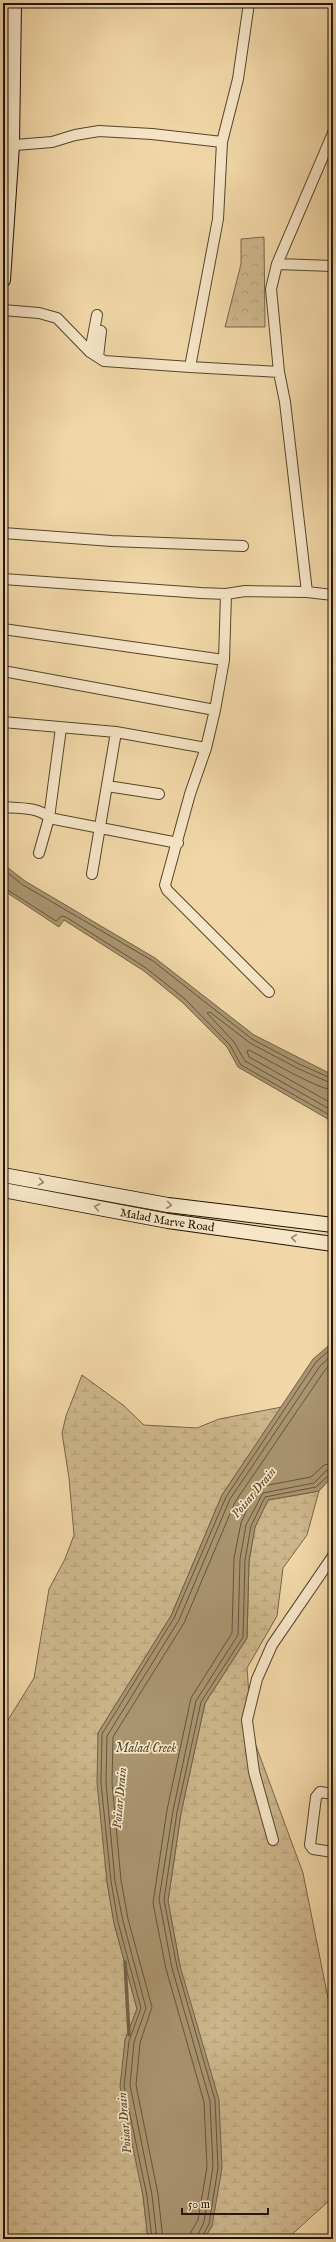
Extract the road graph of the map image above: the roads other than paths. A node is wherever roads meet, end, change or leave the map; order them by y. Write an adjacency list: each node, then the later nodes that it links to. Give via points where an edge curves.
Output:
1 (14, 3): 5 (main road)
2 (249, 3): 4 (street, via 238,79)
3 (333, 133): 6 (street)
4 (222, 142): 5 (street, via 99,131 52,142); 12 (street, via 218,219)
5 (8, 146): 8 (main road)
6 (277, 264): 7 (street); 13 (street, via 271,289)
7 (333, 266)
8 (3, 280)
9 (3, 310): 11 (street, via 39,313 57,318)
10 (100, 317): 11 (street)
11 (94, 355): 12 (street, via 104,361)
12 (190, 367): 13 (street)
13 (279, 372): 17 (street, via 285,402)
14 (3, 533): 15 (street, via 112,542)
15 (243, 546)
16 (3, 579): 18 (street)
17 (307, 592): 18 (street, via 244,591); 19 (street)
18 (226, 594): 21 (street)
19 (333, 595)
20 (3, 629): 21 (street)
21 (224, 660): 23 (street)
22 (3, 671): 23 (street)
23 (216, 710): 27 (street)
24 (3, 722): 25 (street)
25 (61, 728): 26 (street); 31 (street)
26 (116, 732): 27 (street); 28 (street)
27 (206, 748): 33 (street, via 190,794)
28 (107, 786): 29 (street); 32 (street)
29 (159, 794)
30 (3, 807): 31 (street, via 35,810)
31 (49, 818): 32 (street); 34 (street)
32 (99, 829): 33 (street); 35 (street)
33 (178, 843): 36 (street, via 165,885 167,890)
34 (39, 853)
35 (92, 874)
36 (269, 992)
37 (3, 1175): 39 (main road, Malad Marve Road, one-way to 39, via 168,1205)
38 (3, 1190): 40 (main road, Malad Marve Road, one-way to 38, via 168,1221)
39 (333, 1225)
40 (333, 1244)
41 (333, 1556): 43 (street, via 272,1645 257,1679 247,1720 254,1772)
42 (333, 1794): 44 (street, via 320,1792 316,1797 310,1845)
43 (273, 1840)
44 (333, 1852)

